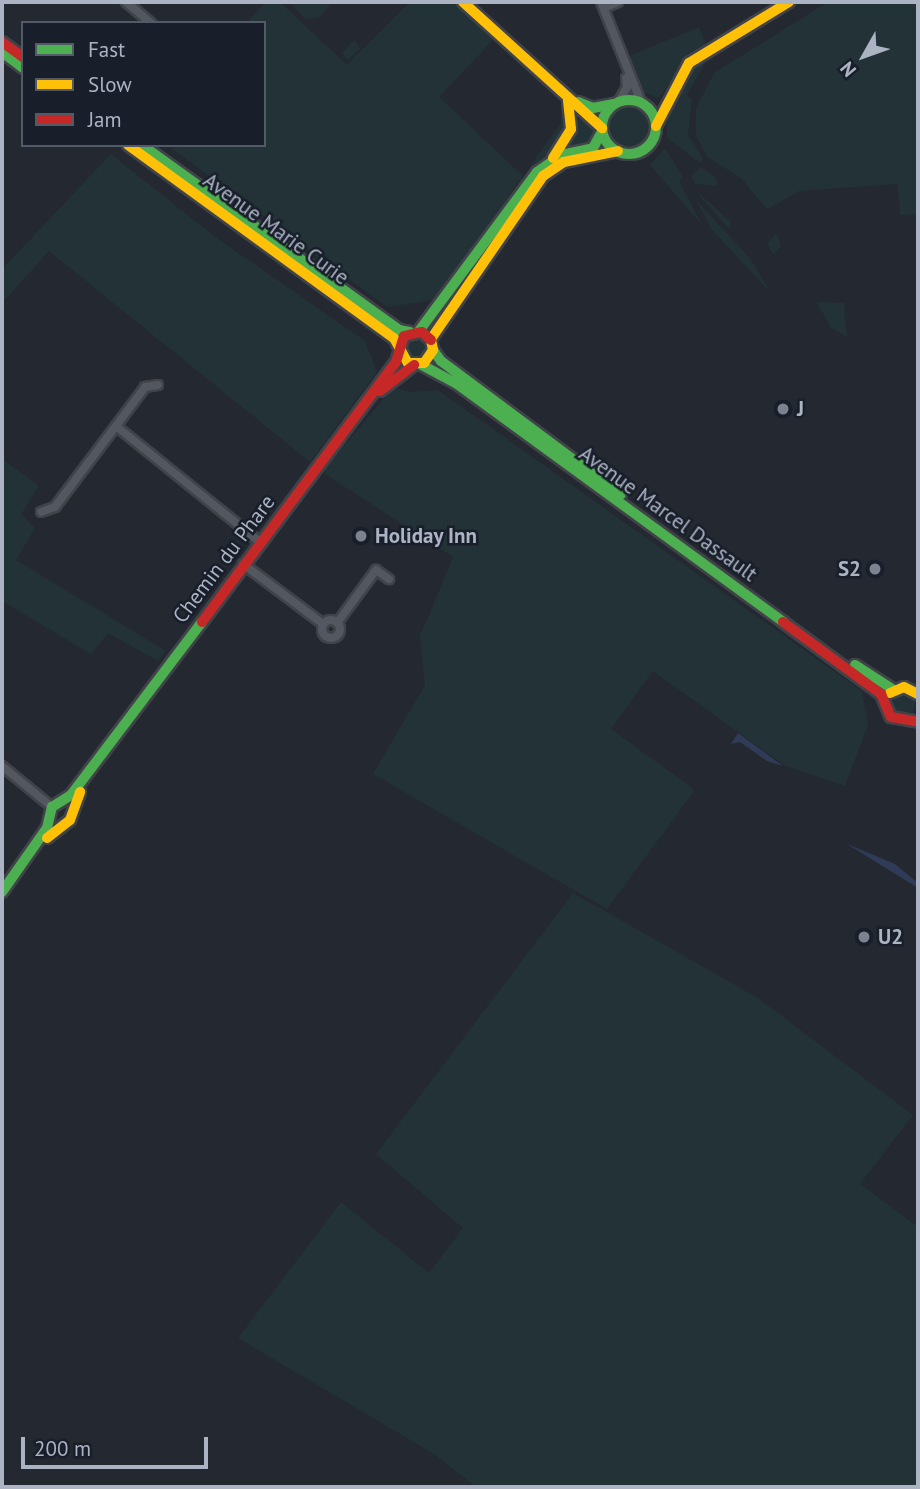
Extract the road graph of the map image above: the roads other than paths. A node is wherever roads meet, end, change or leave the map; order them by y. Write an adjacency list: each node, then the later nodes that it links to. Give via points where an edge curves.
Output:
1 (126, 2): 7 (street)
2 (463, 2): 14 (main road)
3 (471, 2): 15 (main road, via 578,101 593,108)
4 (618, 2): 6 (street)
5 (789, 2): 13 (main road, via 689,63)
6 (602, 5): 12 (street)
7 (149, 21)
8 (2, 42): 10 (main road)
9 (2, 52): 11 (main road)
10 (21, 56)
11 (21, 66)
12 (626, 68): 15 (street, via 627,87); 16 (street)
13 (674, 90): 16 (main road, via 659,103); 17 (main road)
14 (568, 100): 18 (main road); 22 (main road, via 570,133)
15 (616, 103): 16 (main road); 18 (main road)
16 (641, 103): 17 (main road, via 652,113)
17 (656, 126): 21 (main road, via 642,151)
18 (602, 130): 21 (main road); 22 (main road, via 593,148)
19 (131, 147): 25 (main road, Avenue Marie Curie, via 394,338)
20 (145, 147): 23 (main road, Avenue Marie Curie, via 399,330)
21 (618, 151): 24 (main road, via 564,162 543,176)
22 (551, 160): 23 (main road, via 537,172)
23 (415, 332): 24 (main road, Avenue Marie Curie); 25 (main road, Chemin du Phare)
24 (432, 344): 26 (main road, Chemin du Phare); 36 (main road, Avenue Marcel Dassault, via 441,361)
25 (400, 347): 26 (main road, Avenue Marie Curie, via 403,359); 28 (main road, Chemin du Phare, via 396,362)
26 (417, 365): 28 (main road, Chemin du Phare); 38 (main road, Avenue Marcel Dassault, via 433,368 691,553 856,675)
27 (158, 384): 29 (street, via 145,387)
28 (369, 398): 31 (main road, Chemin du Phare)
29 (116, 426): 30 (street, via 55,507); 31 (street)
30 (41, 512)
31 (260, 542): 32 (main road, Chemin du Phare)
32 (243, 565): 35 (street); 40 (main road, Chemin du Phare)
33 (389, 579): 34 (street, via 376,570)
34 (337, 623): 35 (street); 35 (street, via 340,632 333,638 323,633)
35 (323, 624)
36 (894, 690): 37 (main road, via 908,687); 38 (main road)
37 (918, 694)
38 (886, 704): 39 (main road, Avenue Marcel Dassault, via 896,720)
39 (916, 719)
40 (112, 743): 42 (main road, Chemin du Phare); 43 (main road, Chemin du Phare)
41 (2, 766): 42 (street)
42 (55, 809): 43 (main road); 44 (main road); 45 (main road, Chemin du Phare)
43 (72, 811): 44 (main road, Chemin du Phare, via 70,820)
44 (61, 825): 45 (main road, Chemin du Phare)
45 (28, 858): 46 (main road)
46 (2, 892)

